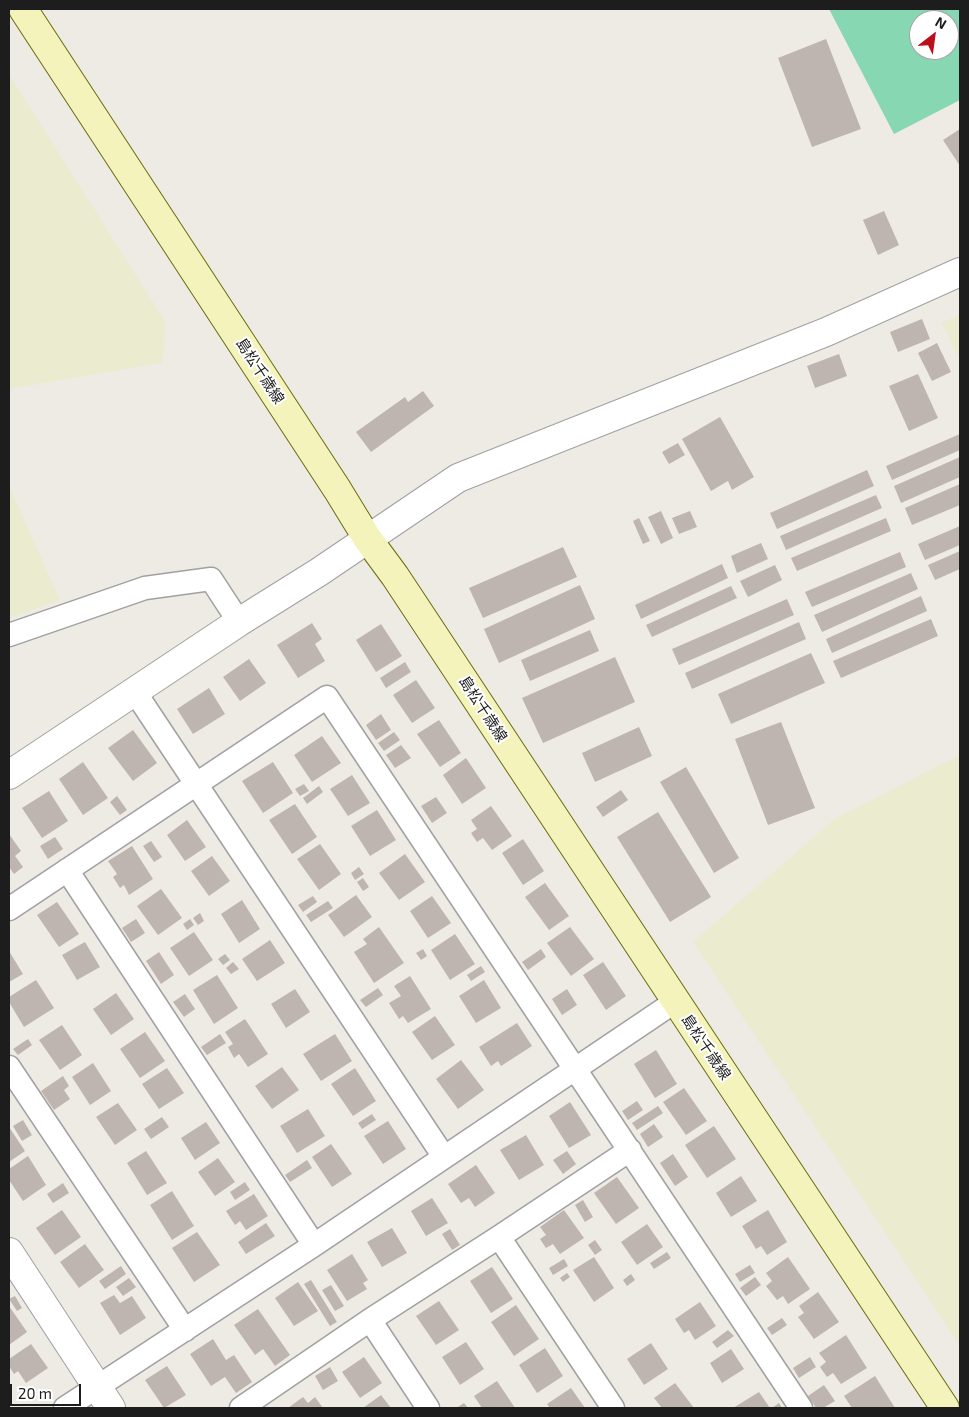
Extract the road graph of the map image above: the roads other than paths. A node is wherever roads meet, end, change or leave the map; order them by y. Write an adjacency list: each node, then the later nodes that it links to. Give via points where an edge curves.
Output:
1 (23, 9): 3 (main road, 島松千歳線)
2 (960, 272): 3 (street, via 826,332 458,478)
3 (367, 538): 4 (street); 11 (main road, 島松千歳線)
4 (239, 622): 5 (street, via 211,579 145,588); 6 (street)
5 (9, 635)
6 (135, 692): 7 (street); 8 (street)
7 (9, 775)
8 (197, 785): 9 (street); 13 (street, via 328,697); 15 (street)
9 (67, 870): 10 (street); 17 (street)
10 (9, 909)
11 (676, 1001): 13 (street); 27 (main road, 島松千歳線)
12 (9, 1067): 20 (street)
13 (576, 1069): 14 (street); 15 (street)
14 (630, 1150): 16 (street); 26 (street)
15 (444, 1157): 17 (street)
16 (499, 1237): 19 (street); 25 (street)
17 (314, 1245): 20 (street)
18 (9, 1252): 21 (street)
19 (370, 1320): 23 (street); 24 (street)
20 (185, 1330): 21 (street)
21 (104, 1397): 22 (street)
22 (65, 1408)
23 (241, 1408)
24 (428, 1408)
25 (613, 1408)
26 (801, 1408)
27 (946, 1408)

